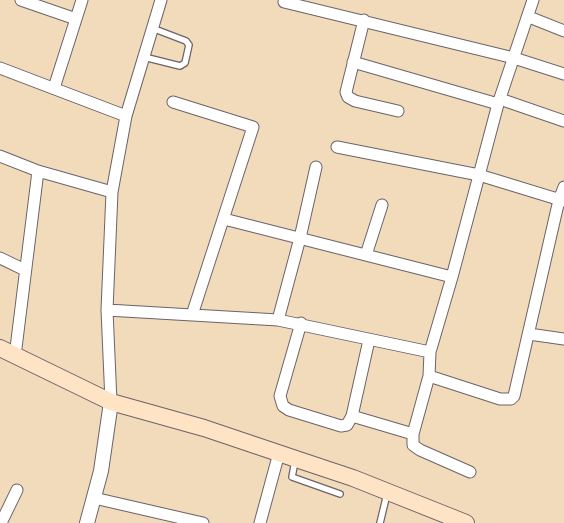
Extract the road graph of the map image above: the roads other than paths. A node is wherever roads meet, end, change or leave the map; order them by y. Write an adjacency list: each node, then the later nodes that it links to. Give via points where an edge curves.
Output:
1 (21, 0): 7 (street)
2 (82, 0): 7 (street)
3 (161, 0): 9 (street)
4 (533, 0): 6 (street)
5 (284, 2): 8 (street)
6 (529, 17): 10 (street); 12 (street)
7 (76, 19): 16 (street)
8 (364, 20): 12 (street); 13 (street)
9 (152, 28): 11 (street); 11 (lane, via 186,41 189,45 185,63 180,66)
10 (564, 31)
11 (144, 57): 20 (street)
12 (514, 58): 15 (street); 18 (street)
13 (353, 62): 18 (street); 19 (street, via 346,92 348,97)
14 (0, 68): 16 (street)
15 (564, 74)
16 (54, 88): 20 (street)
17 (173, 102): 31 (street, via 253,128)
18 (499, 102): 21 (street); 26 (street)
19 (398, 111)
20 (126, 116): 28 (street)
21 (564, 121)
22 (337, 147): 26 (street)
23 (0, 156): 25 (street)
24 (316, 167): 32 (street)
25 (38, 171): 28 (street); 35 (street)
26 (479, 175): 29 (street); 36 (street)
27 (564, 187): 29 (street)
28 (112, 192): 37 (street)
29 (562, 200): 41 (street)
30 (382, 205): 33 (street)
31 (224, 219): 32 (street); 38 (street)
32 (300, 238): 33 (street); 39 (street)
33 (366, 255): 36 (street)
34 (0, 258): 35 (street)
35 (25, 270): 46 (street)
36 (452, 277): 45 (street)
37 (107, 310): 38 (street); 48 (street)
38 (192, 315): 39 (street)
39 (278, 320): 40 (street)
40 (301, 323): 43 (street); 49 (street, via 280,396 283,406 341,426 347,425)
41 (529, 334): 42 (street); 47 (street, via 516,391 511,399 500,399)
42 (564, 339)
43 (369, 340): 45 (street); 49 (street)
44 (0, 348): 46 (main road)
45 (430, 352): 47 (street)
46 (15, 356): 48 (main road)
47 (429, 376): 50 (street)
48 (111, 402): 51 (main road, via 204,428); 57 (street, via 101,471)
49 (352, 416): 50 (street)
50 (413, 434): 53 (street, via 415,448)
51 (279, 453): 52 (main road); 61 (street)
52 (296, 459): 55 (main road); 56 (lane, via 292,477)
53 (470, 472)
54 (17, 490): 58 (street)
55 (388, 492): 62 (lane); 63 (main road)
56 (340, 494)
57 (94, 498): 59 (street); 60 (street)
58 (1, 523)
59 (86, 523)
60 (203, 523)
61 (260, 523)
62 (380, 523)
63 (466, 523)

